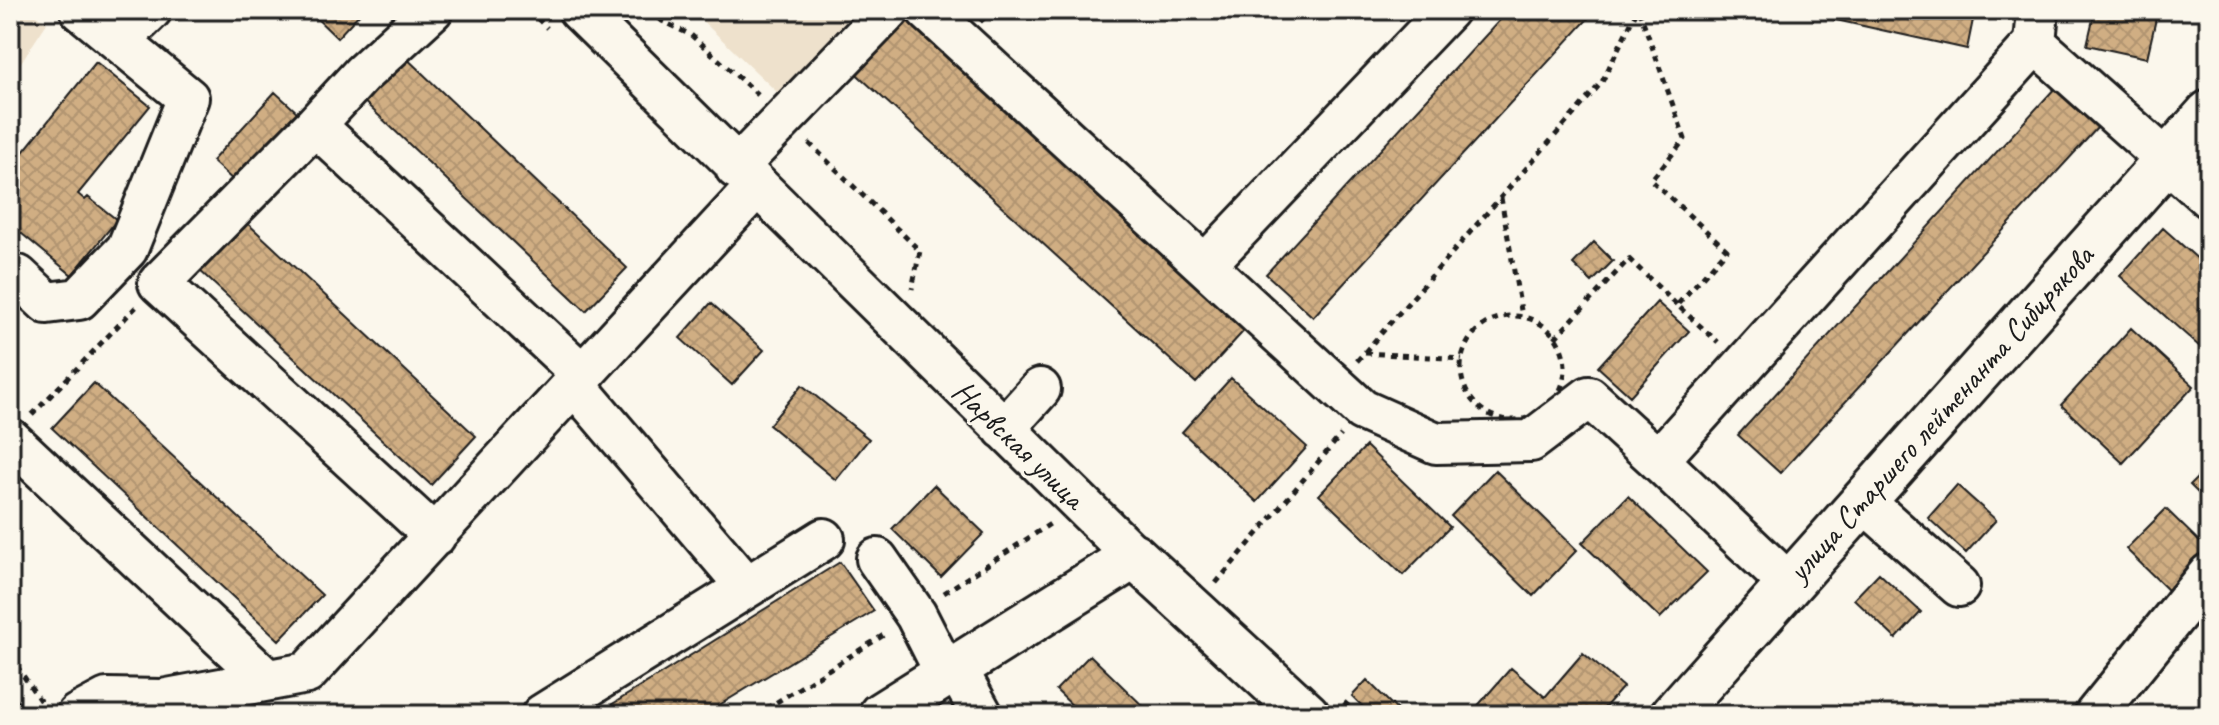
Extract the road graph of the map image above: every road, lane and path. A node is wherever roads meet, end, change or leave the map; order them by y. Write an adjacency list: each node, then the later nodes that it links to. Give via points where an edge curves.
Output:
1 (151, 10): 9 (street)
2 (432, 10): 13 (street)
3 (579, 10): 15 (street, Нарвская улица)
4 (651, 10): 12 (path, via 691,35)
5 (889, 10): 12 (street)
6 (927, 10): 18 (street)
7 (1448, 10): 18 (street)
8 (1638, 10): 16 (path, via 1602,82); 22 (path, via 1685,139 1651,180 1727,250)
9 (98, 22): 19 (street, via 188,98 127,249 79,299 47,303)
10 (2037, 27): 14 (street); 27 (street)
11 (2209, 113): 14 (main road, улица Старшего лейтенанта Сибирякова)
12 (784, 119): 15 (street); 21 (path, via 920,251)
13 (315, 125): 20 (street); 28 (street)
14 (2166, 160): 17 (street); 34 (main road, улица Старшего лейтенанта Сибирякова)
15 (746, 178): 28 (street); 32 (street, Нарвская улица)
16 (1501, 198): 23 (path); 25 (path)
17 (2209, 198)
18 (1205, 265): 30 (street)
19 (18, 276)
20 (159, 283): 31 (path); 36 (street)
21 (912, 291)
22 (1677, 305): 24 (path, via 1629,259); 27 (path)
23 (1522, 316): 24 (path); 26 (path, via 1485,323 1472,335)
24 (1555, 338): 26 (path, via 1565,361 1559,395 1548,408 1516,421 1483,412 1470,400 1462,384)
25 (1364, 353): 26 (path); 30 (path)
26 (1462, 359)
27 (1744, 366): 33 (street)
28 (579, 380): 36 (street); 45 (street)
29 (1040, 389): 32 (street)
30 (1349, 398): 33 (street, via 1436,443 1531,441 1589,397); 42 (path)
31 (21, 428): 50 (street)
32 (1004, 429): 38 (street, Нарвская улица)
33 (1658, 460): 43 (street)
34 (1862, 500): 43 (main road, улица Старшего лейтенанта Сибирякова); 44 (street)
35 (1053, 522): 47 (path)
36 (435, 536): 50 (street, via 307,673)
37 (824, 539): 45 (street)
38 (1134, 556): 49 (main road); 51 (main road, Нарвская улица)
39 (877, 559): 47 (street)
40 (1205, 573): 42 (path)
41 (2209, 574): 60 (street)
42 (1216, 583): 46 (path)
43 (1788, 583): 59 (main road, улица Старшего лейтенанта Сибирякова)
44 (1959, 586)
45 (747, 587): 54 (street)
46 (1227, 593)
47 (916, 615): 49 (street); 55 (path)
48 (10, 656): 52 (path)
49 (951, 671): 56 (main road); 57 (street)
50 (267, 680): 53 (street, via 162,700 107,699)
51 (1321, 705): 58 (path)
52 (49, 715)
53 (77, 715)
54 (542, 715)
55 (756, 715)
56 (881, 715)
57 (982, 715)
58 (1358, 715)
59 (1673, 715)
60 (2095, 715)

